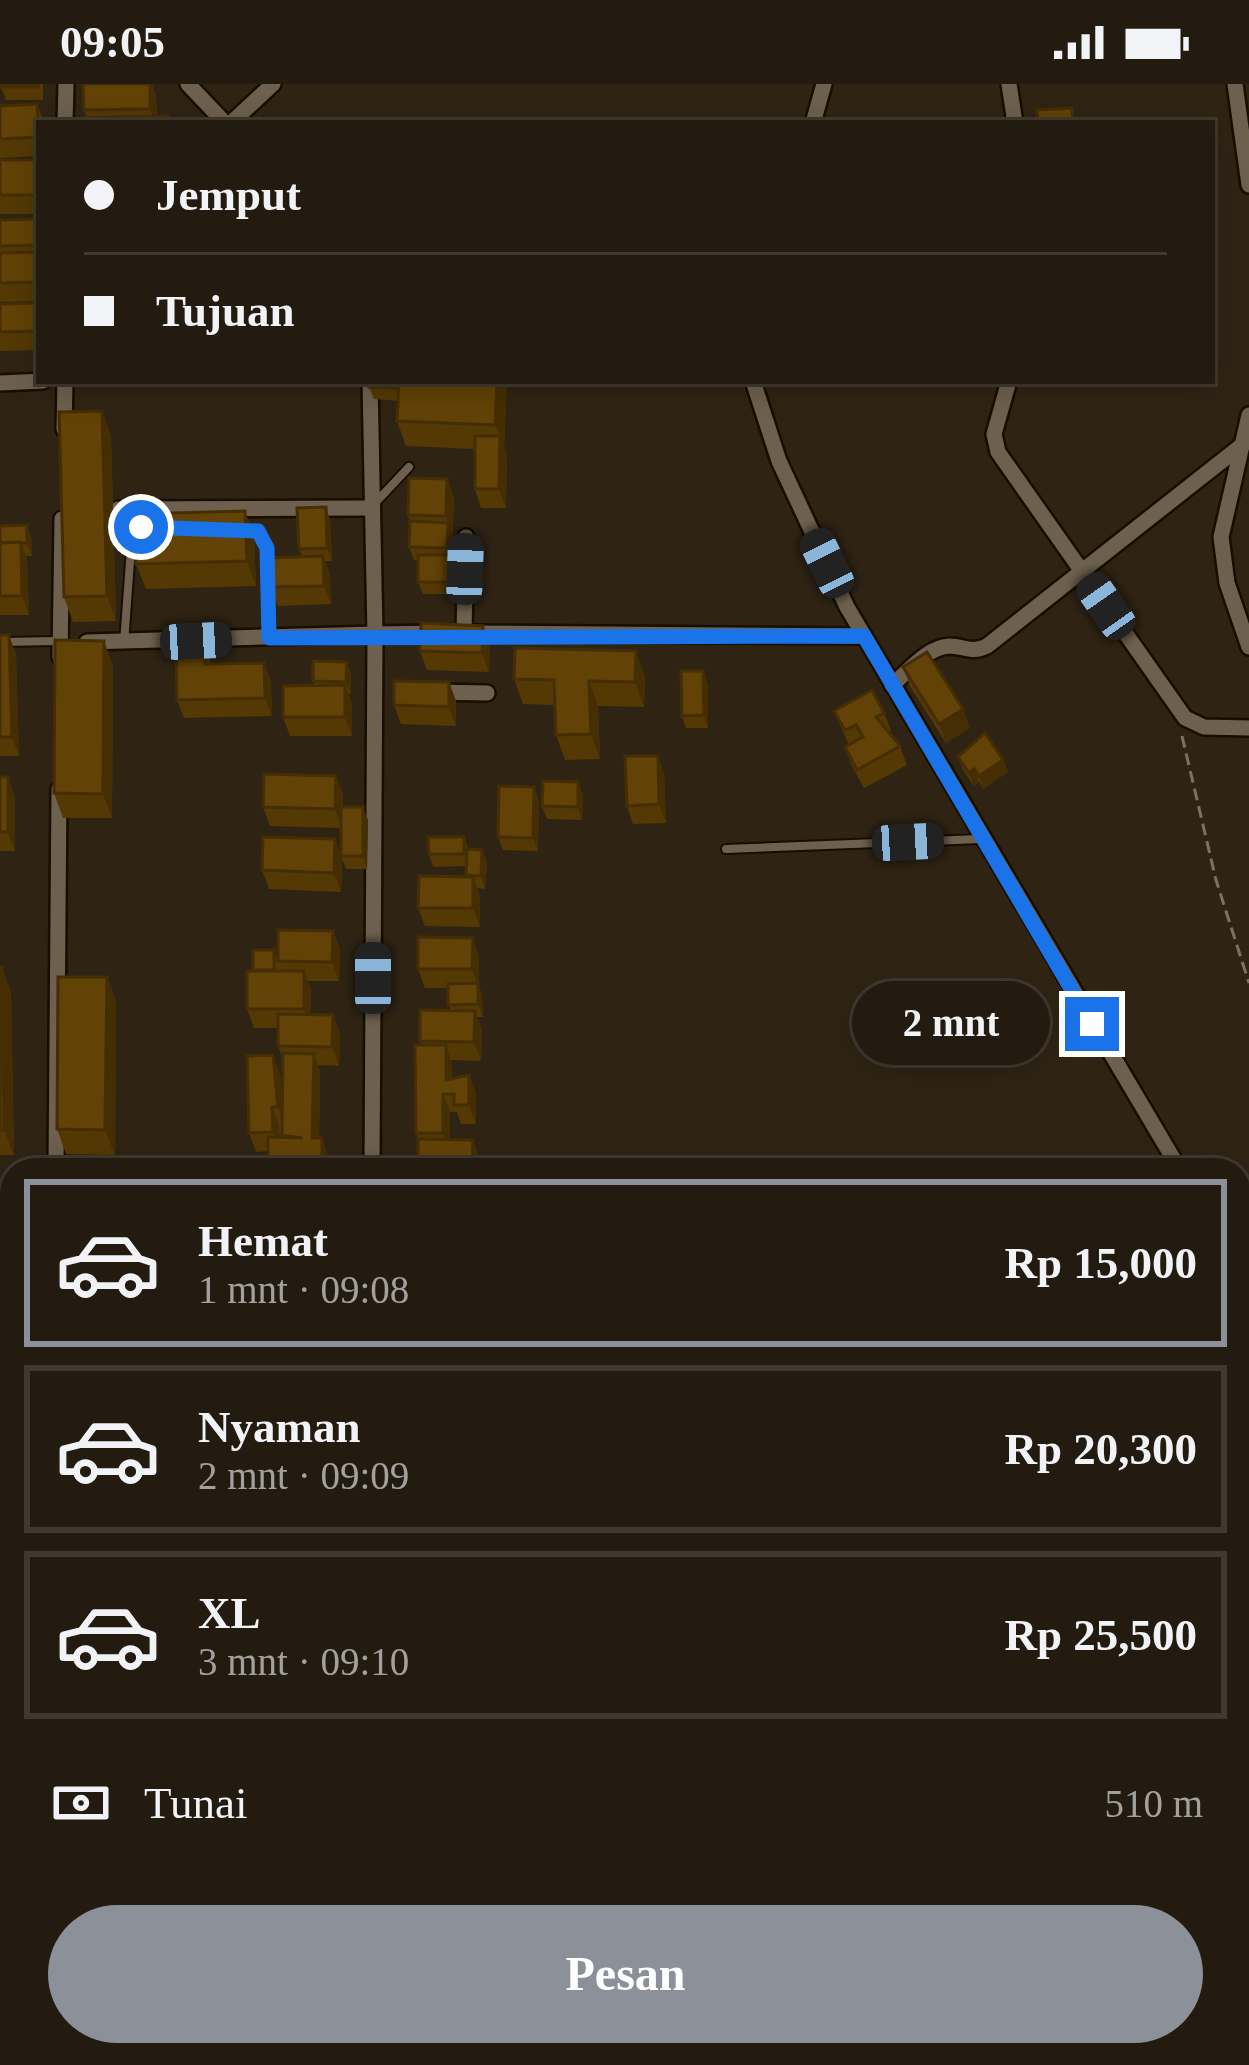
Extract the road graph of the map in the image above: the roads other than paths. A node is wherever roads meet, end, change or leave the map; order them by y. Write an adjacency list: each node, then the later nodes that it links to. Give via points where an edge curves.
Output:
1 (66, 84): 7 (street)
2 (188, 84): 8 (street)
3 (273, 84): 9 (street)
4 (824, 84): 10 (street)
5 (1009, 84): 11 (street)
6 (1235, 84): 12 (street)
7 (65, 120)
8 (225, 120)
9 (231, 120)
10 (814, 120)
11 (1015, 120)
12 (1249, 185)
13 (36, 381): 14 (street)
14 (0, 383)
15 (65, 384): 21 (street)
16 (370, 384): 24 (street)
17 (754, 384): 32 (street, via 779,461)
18 (1008, 384): 29 (street, via 994,434 998,452)
19 (1249, 415): 20 (street)
20 (1246, 442): 29 (street); 37 (street, via 1220,537)
21 (64, 452)
22 (409, 466): 24 (lane)
23 (63, 500): 34 (street)
24 (370, 508): 25 (street); 31 (street)
25 (118, 509)
26 (141, 527): 36 (lane, via 131,548)
27 (231, 528): 33 (lane, via 254,528 267,548)
28 (466, 537): 30 (street)
29 (1082, 572): 38 (street, via 987,646 935,650); 42 (street, via 1185,718)
30 (464, 633): 31 (street); 32 (street)
31 (375, 634): 33 (street); 40 (street)
32 (864, 636): 38 (street)
33 (269, 638): 36 (street)
34 (60, 641): 35 (lane); 36 (street); 39 (street)
35 (0, 642)
36 (124, 644)
37 (1249, 647)
38 (892, 686): 44 (street)
39 (60, 687)
40 (375, 691): 41 (street); 47 (street)
41 (487, 693)
42 (1249, 728)
43 (59, 779): 46 (street)
44 (982, 839): 45 (lane); 48 (street)
45 (726, 849)
46 (56, 1158)
47 (372, 1158)
48 (1173, 1158)

